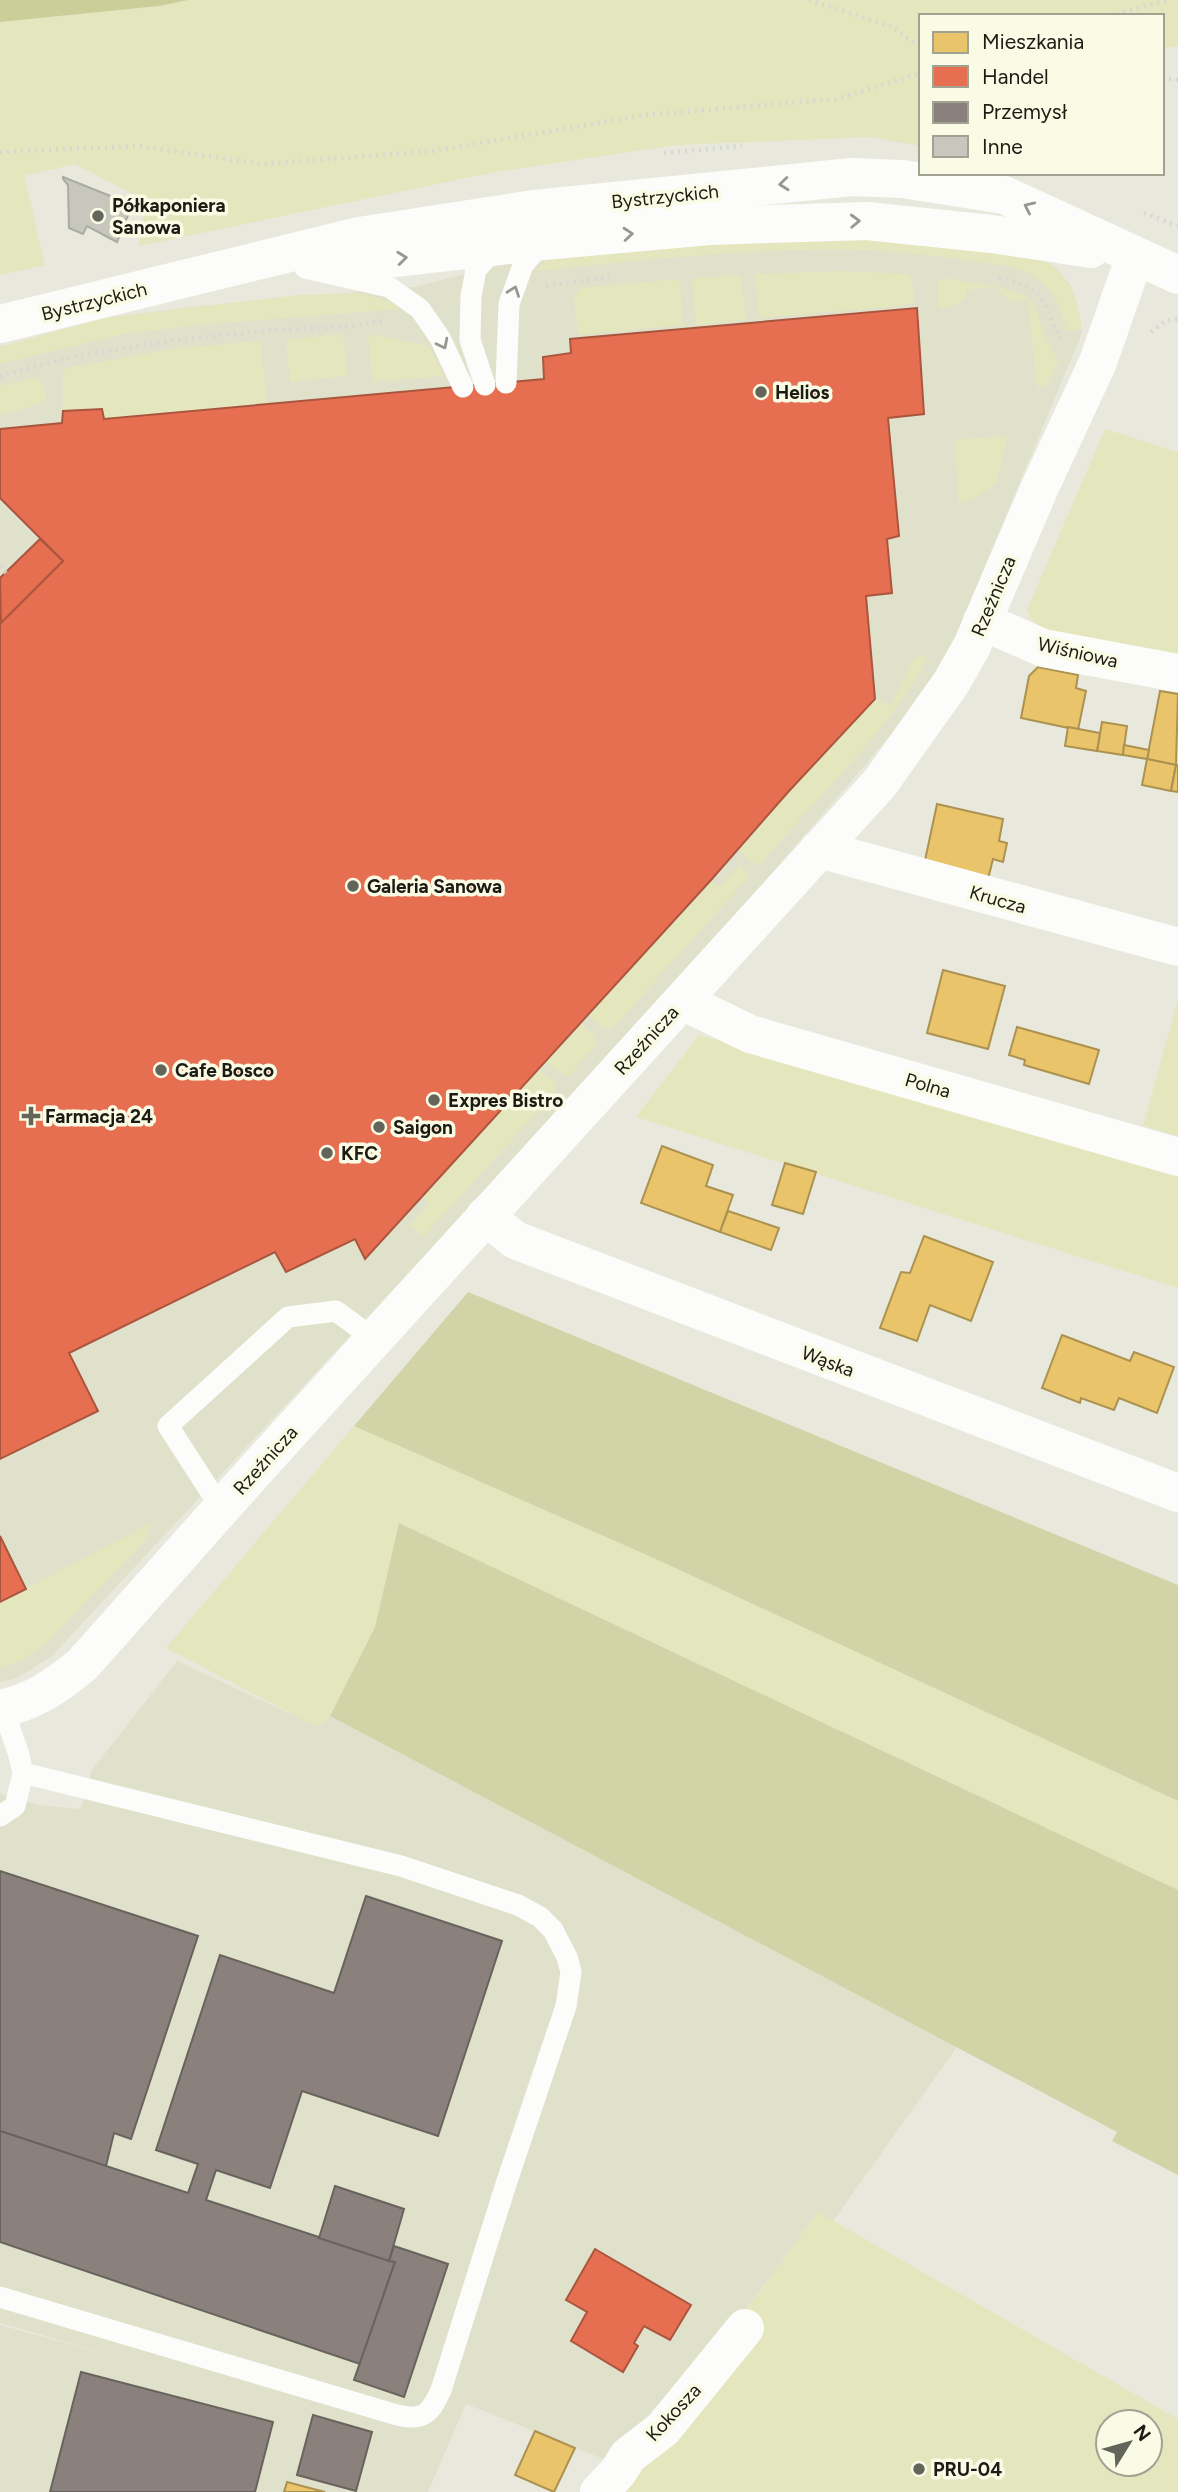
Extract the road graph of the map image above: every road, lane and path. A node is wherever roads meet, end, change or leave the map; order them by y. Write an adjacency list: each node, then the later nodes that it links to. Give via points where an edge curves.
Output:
1 (809, 0): 4 (path, via 890,26)
2 (1167, 0): 3 (path)
3 (1117, 14)
4 (919, 46)
5 (919, 74): 6 (path, via 836,99 645,115 433,151 262,164 138,146)
6 (0, 152)
7 (539, 225): 8 (street, Bystrzyckich); 9 (street, Bystrzyckich, via 709,226 867,220); 14 (street, Bystrzyckich, via 359,236); 15 (lane)
8 (496, 247): 10 (street, Bystrzyckich, one-way to 8); 15 (lane, one-way to 15, via 477,270 470,340 496,384)
9 (1135, 256): 11 (street, Bystrzyckich); 20 (street, Rzeźnicza)
10 (305, 268): 14 (street, Bystrzyckich); 16 (lane, via 389,287)
11 (1178, 275)
12 (991, 276): 20 (path, via 1036,291 1062,341)
13 (615, 277): 15 (path)
14 (188, 279): 18 (street, Bystrzyckich)
15 (514, 289)
16 (420, 309): 21 (path, via 412,317 344,327 169,341 71,357); 22 (lane, one-way to 22, via 440,338)
17 (1178, 319): 19 (path)
18 (0, 324)
19 (1143, 336)
20 (1098, 362): 23 (street, Rzeźnicza)
21 (0, 376)
22 (463, 387)
23 (982, 621): 24 (street, Wiśniowa, via 1043,648); 25 (street, Rzeźnicza, via 951,682 880,783)
24 (1178, 673)
25 (819, 849): 26 (street, Krucza); 27 (street, Rzeźnicza)
26 (1178, 947)
27 (682, 1001): 28 (street, Polna, via 750,1034); 29 (street, Rzeźnicza)
28 (1178, 1157)
29 (485, 1216): 30 (street, Rzeźnicza); 31 (street, Wąska, via 516,1240)
30 (374, 1339): 32 (street, Rzeźnicza); 32 (lane, via 336,1311 288,1317 168,1426)
31 (1178, 1493)
32 (221, 1508): 33 (street, Rzeźnicza, via 82,1665 51,1690)
33 (2, 1709): 34 (lane)
34 (23, 1773): 35 (lane, via 15,1806); 36 (lane, via 401,1866 518,1905 553,1930 571,1972 566,2006 441,2390 426,2414 418,2418 397,2415)
35 (0, 1816)
36 (0, 2297)
37 (745, 2328): 38 (street, Kokosza, via 663,2429 628,2456)
38 (599, 2492)

